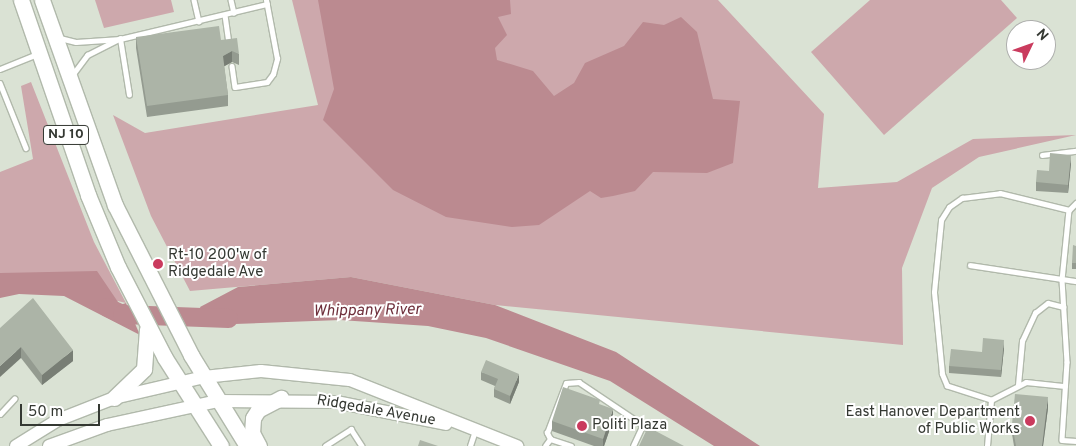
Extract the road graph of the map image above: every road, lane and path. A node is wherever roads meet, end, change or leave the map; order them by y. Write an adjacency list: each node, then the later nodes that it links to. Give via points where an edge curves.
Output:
1 (21, 0): 12 (main road, NJ 10)
2 (42, 0): 9 (main road, NJ 10)
3 (194, 0): 8 (lane)
4 (230, 0): 6 (lane)
5 (266, 2): 6 (lane); 13 (lane, via 277,59 273,74 267,82 235,87)
6 (234, 12): 7 (lane)
7 (225, 15): 8 (lane); 11 (lane)
8 (199, 21): 10 (lane)
9 (54, 36): 10 (lane, via 76,42); 16 (main road, NJ 10)
10 (120, 39): 16 (lane, via 88,55); 17 (lane)
11 (229, 47)
12 (38, 53): 14 (lane); 27 (main road, NJ 10, via 88,195)
13 (232, 66)
14 (0, 69)
15 (0, 83): 18 (lane)
16 (69, 83): 28 (main road, NJ 10, via 142,263)
17 (129, 95)
18 (26, 148)
19 (1076, 151): 20 (lane)
20 (1042, 154)
21 (1076, 202): 22 (lane)
22 (1069, 210): 24 (lane); 35 (lane, via 1034,198 980,195 962,198 941,220 934,292 942,374 947,386 958,393)
23 (970, 265): 24 (lane)
24 (1062, 280): 25 (lane); 26 (lane)
25 (1076, 281)
26 (1064, 307): 30 (lane, via 1048,303 1035,313 1022,341); 31 (lane)
27 (147, 325): 29 (main road, NJ 10); 32 (main road, via 148,352 134,383)
28 (204, 377): 29 (main road, Ridgedale Avenue); 36 (main road, NJ 10); 40 (main road, Ridgedale Avenue, via 261,371 350,380)
29 (180, 383): 32 (main road, Ridgedale Avenue); 37 (main road, NJ 10)
30 (1018, 386): 31 (lane); 35 (lane)
31 (1065, 386): 44 (lane, via 1062,440)
32 (114, 398): 45 (main road, Ridgedale Avenue, via 58,420)
33 (281, 398): 36 (main road, Ridgedale Avenue); 40 (main road, Ridgedale Avenue, via 336,402); 49 (main road, via 254,418 252,433)
34 (14, 399): 38 (lane)
35 (991, 400): 58 (lane)
36 (218, 401): 37 (main road, Ridgedale Avenue); 48 (main road, NJ 10)
37 (194, 405): 46 (main road, Ridgedale Avenue, via 108,425); 47 (main road, NJ 10)
38 (0, 414)
39 (643, 425): 41 (lane); 42 (lane, via 579,382 566,383 547,433); 57 (lane)
40 (471, 430): 53 (lane); 54 (main road, Ridgedale Avenue)
41 (659, 436)
42 (550, 439): 55 (lane); 56 (lane)
43 (335, 440): 50 (lane); 51 (lane); 52 (lane, via 351,430)
44 (1076, 441)
45 (16, 446)
46 (49, 446)
47 (221, 446)
48 (248, 446)
49 (259, 446)
50 (325, 446)
51 (338, 446)
52 (362, 446)
53 (470, 446)
54 (517, 446)
55 (545, 446)
56 (571, 446)
57 (633, 446)
58 (987, 446)

